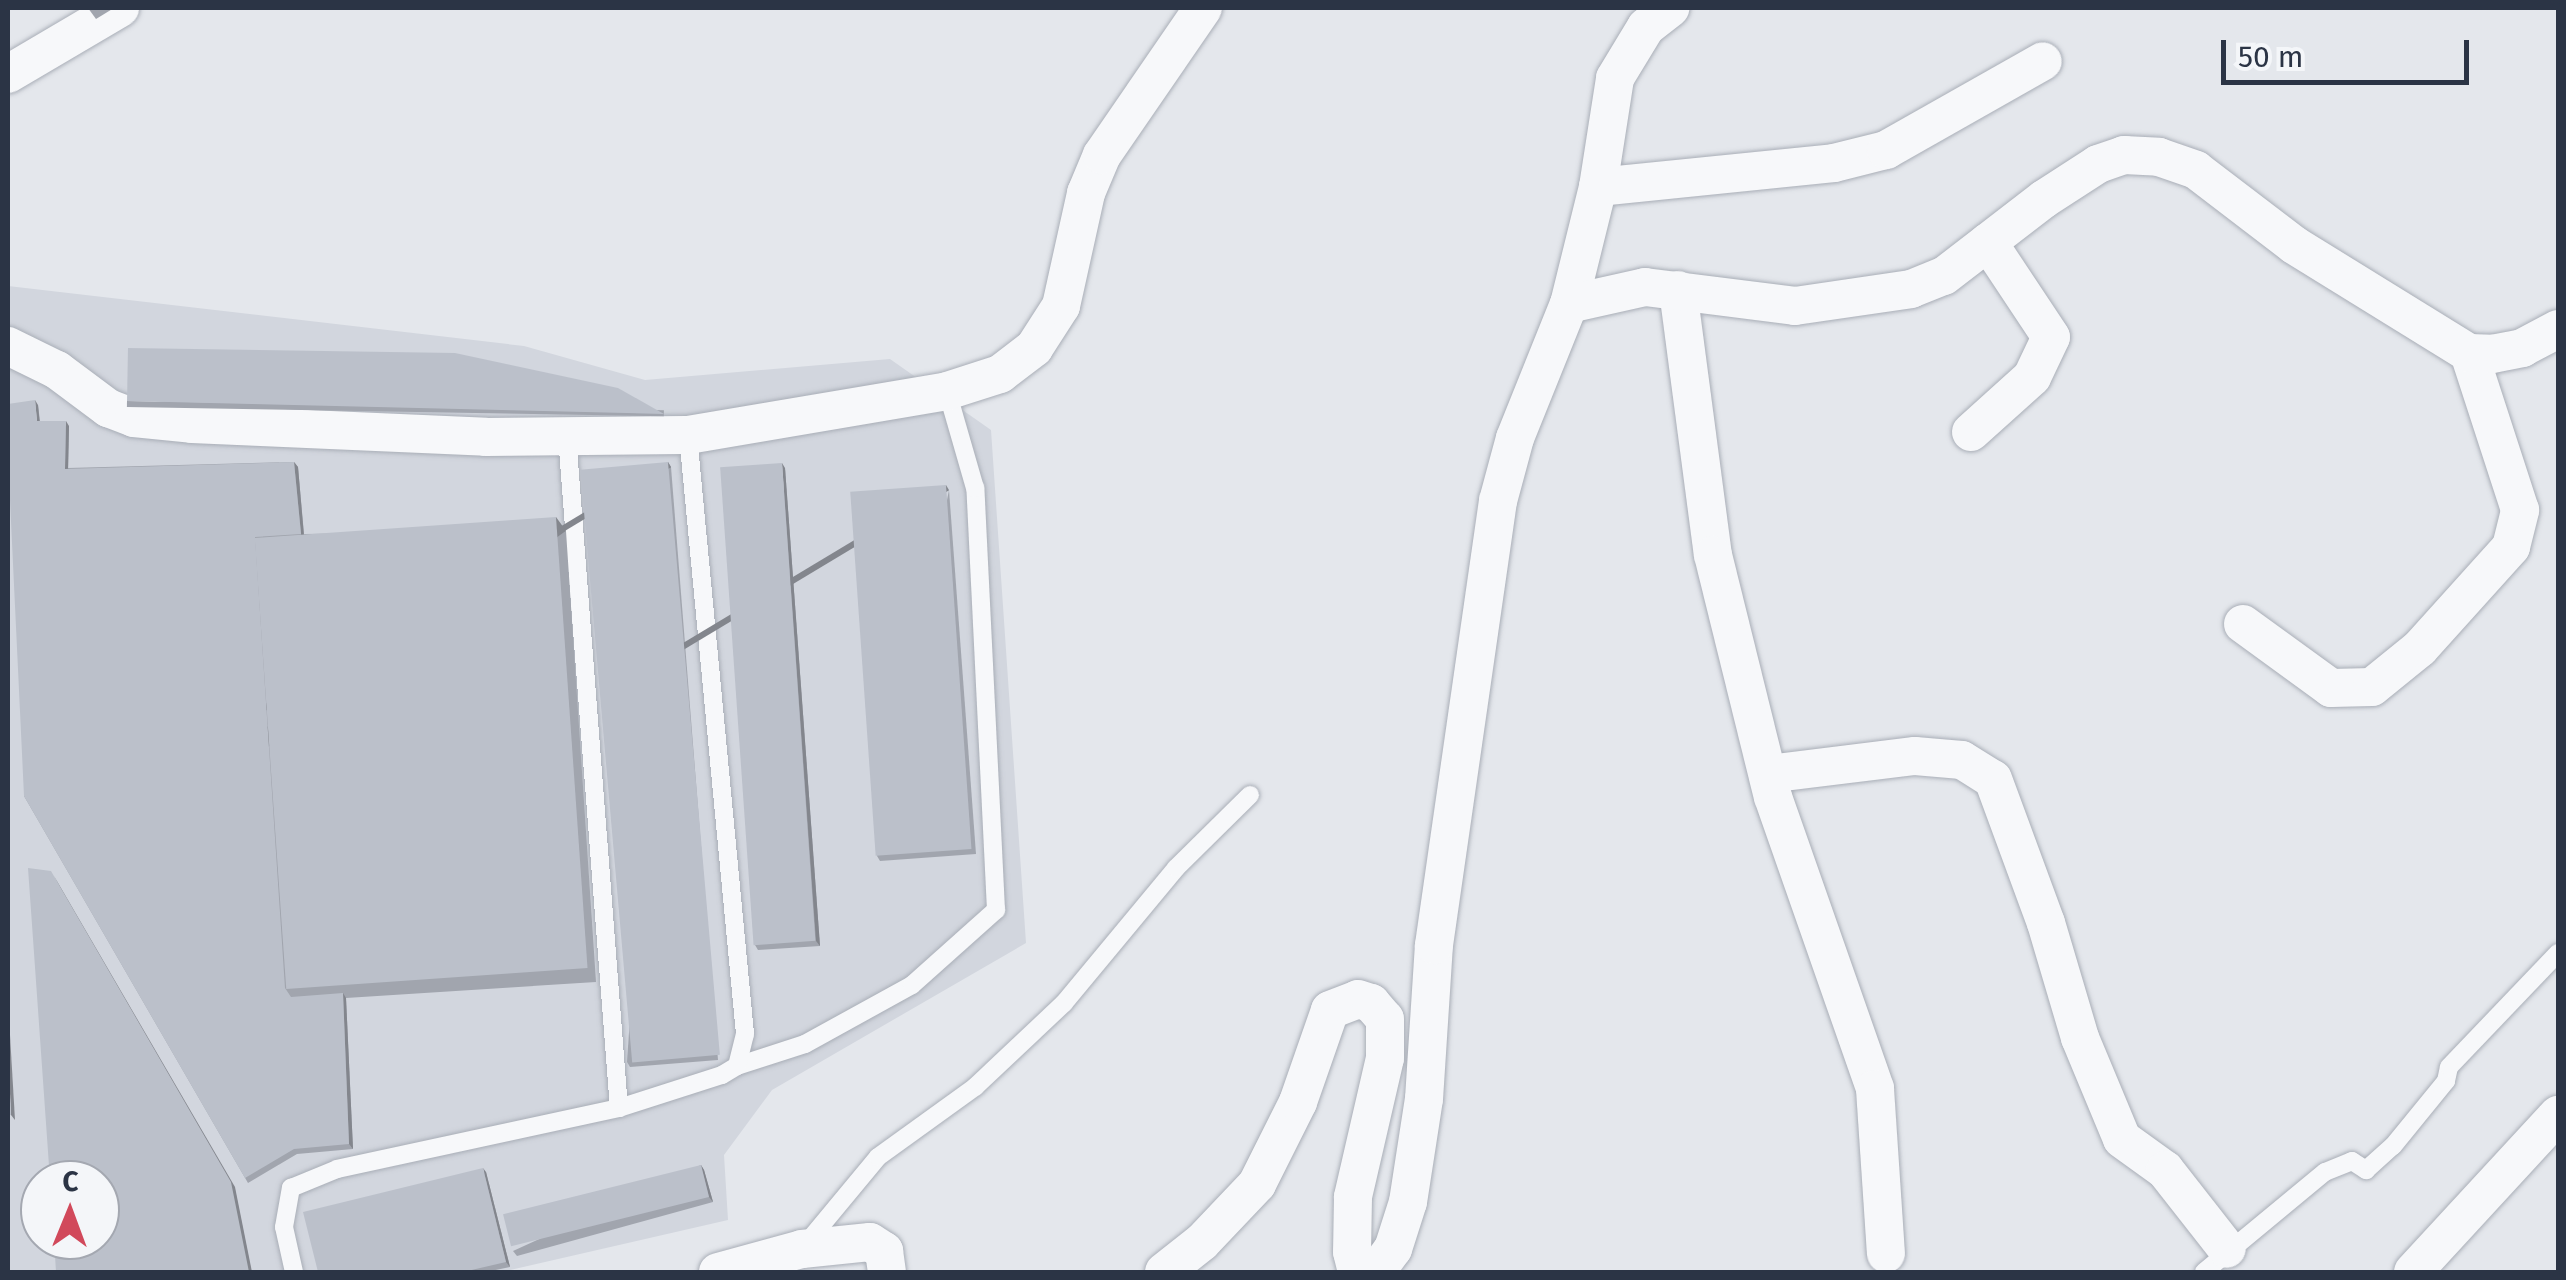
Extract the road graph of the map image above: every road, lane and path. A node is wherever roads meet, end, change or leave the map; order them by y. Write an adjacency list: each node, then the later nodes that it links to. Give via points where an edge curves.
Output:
1 (120, 8): 5 (street)
2 (1203, 8): 13 (street, via 1102,155 1086,193 1061,306 1034,348 1000,374)
3 (1670, 8): 6 (street, via 1646,27 1615,78)
4 (2043, 61): 6 (street, via 1886,150 1834,163)
5 (8, 74)
6 (1598, 187): 9 (street)
7 (1988, 242): 8 (street, via 1944,276 1844,301 1795,306); 12 (street, via 2098,164 2124,155 2159,157 2196,170 2294,245); 14 (street, via 2051,337 2032,377)
8 (1678, 290): 9 (street, via 1645,287); 18 (street, via 1713,555)
9 (1570, 304): 32 (street, via 1498,500 1434,945 1424,1099 1408,1202 1393,1248)
10 (2558, 330): 12 (street, via 2522,348)
11 (8, 346): 16 (street, via 134,418 486,438)
12 (2469, 353): 17 (street, via 2520,510 2511,547 2420,648 2372,687 2331,688)
13 (947, 391): 15 (street); 21 (lane, via 975,488 996,910 912,986 805,1044)
14 (1971, 432)
15 (688, 435): 16 (street); 21 (lane, via 746,1034)
16 (567, 436): 22 (lane)
17 (2243, 624)
18 (1768, 774): 25 (street, via 1875,1089); 26 (street, via 1915,756 1962,760 1993,779 2080,1038 2122,1138 2165,1170)
19 (1250, 795): 24 (lane, via 1176,868 1064,1004 975,1087 878,1158)
20 (2558, 953): 26 (lane, via 2450,1066 2446,1081 2380,1158 2366,1170 2352,1161 2325,1172)
21 (737, 1066): 22 (lane)
22 (620, 1108): 27 (lane, via 337,1169 291,1188 284,1227)
23 (2558, 1115): 33 (street)
24 (802, 1249): 28 (street); 29 (street, via 870,1242 884,1251)
25 (1886, 1254)
26 (2216, 1261)
27 (294, 1272)
28 (718, 1272)
29 (888, 1272)
30 (1164, 1272): 31 (street, via 1258,1184 1298,1102 1330,1010 1358,999 1384,1019 1385,1058 1352,1198)
31 (1357, 1272)
32 (1376, 1272)
33 (2412, 1272)

